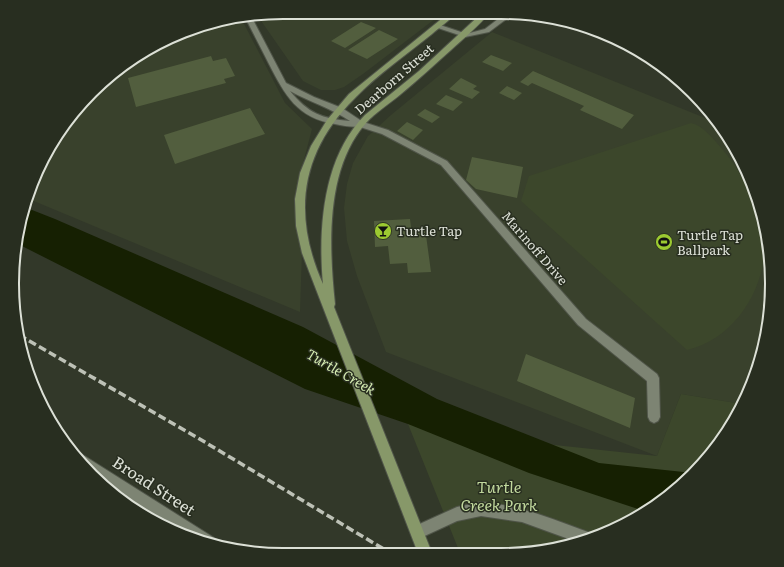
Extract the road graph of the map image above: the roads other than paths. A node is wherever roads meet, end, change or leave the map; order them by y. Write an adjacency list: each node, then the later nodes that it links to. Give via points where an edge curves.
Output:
1 (446, 19): 5 (main road, Dearborn Street)
2 (480, 19): 6 (main road, Dearborn Street)
3 (503, 19): 6 (street, via 487,32)
4 (251, 21): 7 (street)
5 (437, 26): 6 (street); 8 (main road, Dearborn Street, via 352,96)
6 (465, 35): 10 (main road, Dearborn Street)
7 (283, 84): 8 (street); 9 (street, via 296,103 313,116)
8 (339, 110): 9 (main road, Dearborn Street); 10 (street)
9 (329, 122): 10 (street); 11 (main road, Dearborn Street, via 314,145 304,172 300,189 300,214 304,248 317,284)
10 (360, 124): 11 (main road, Dearborn Street, via 345,148 334,176 328,211 325,264); 12 (street, Marinoff Drive, via 385,132 444,163 582,322 653,378)
11 (331, 312): 15 (main road, via 382,448)
12 (654, 417)
13 (93, 468): 14 (street, Broad Street)
14 (192, 532)
15 (418, 532): 16 (street, via 450,516 480,509 517,515); 17 (main road)
16 (579, 536)
17 (423, 548)

